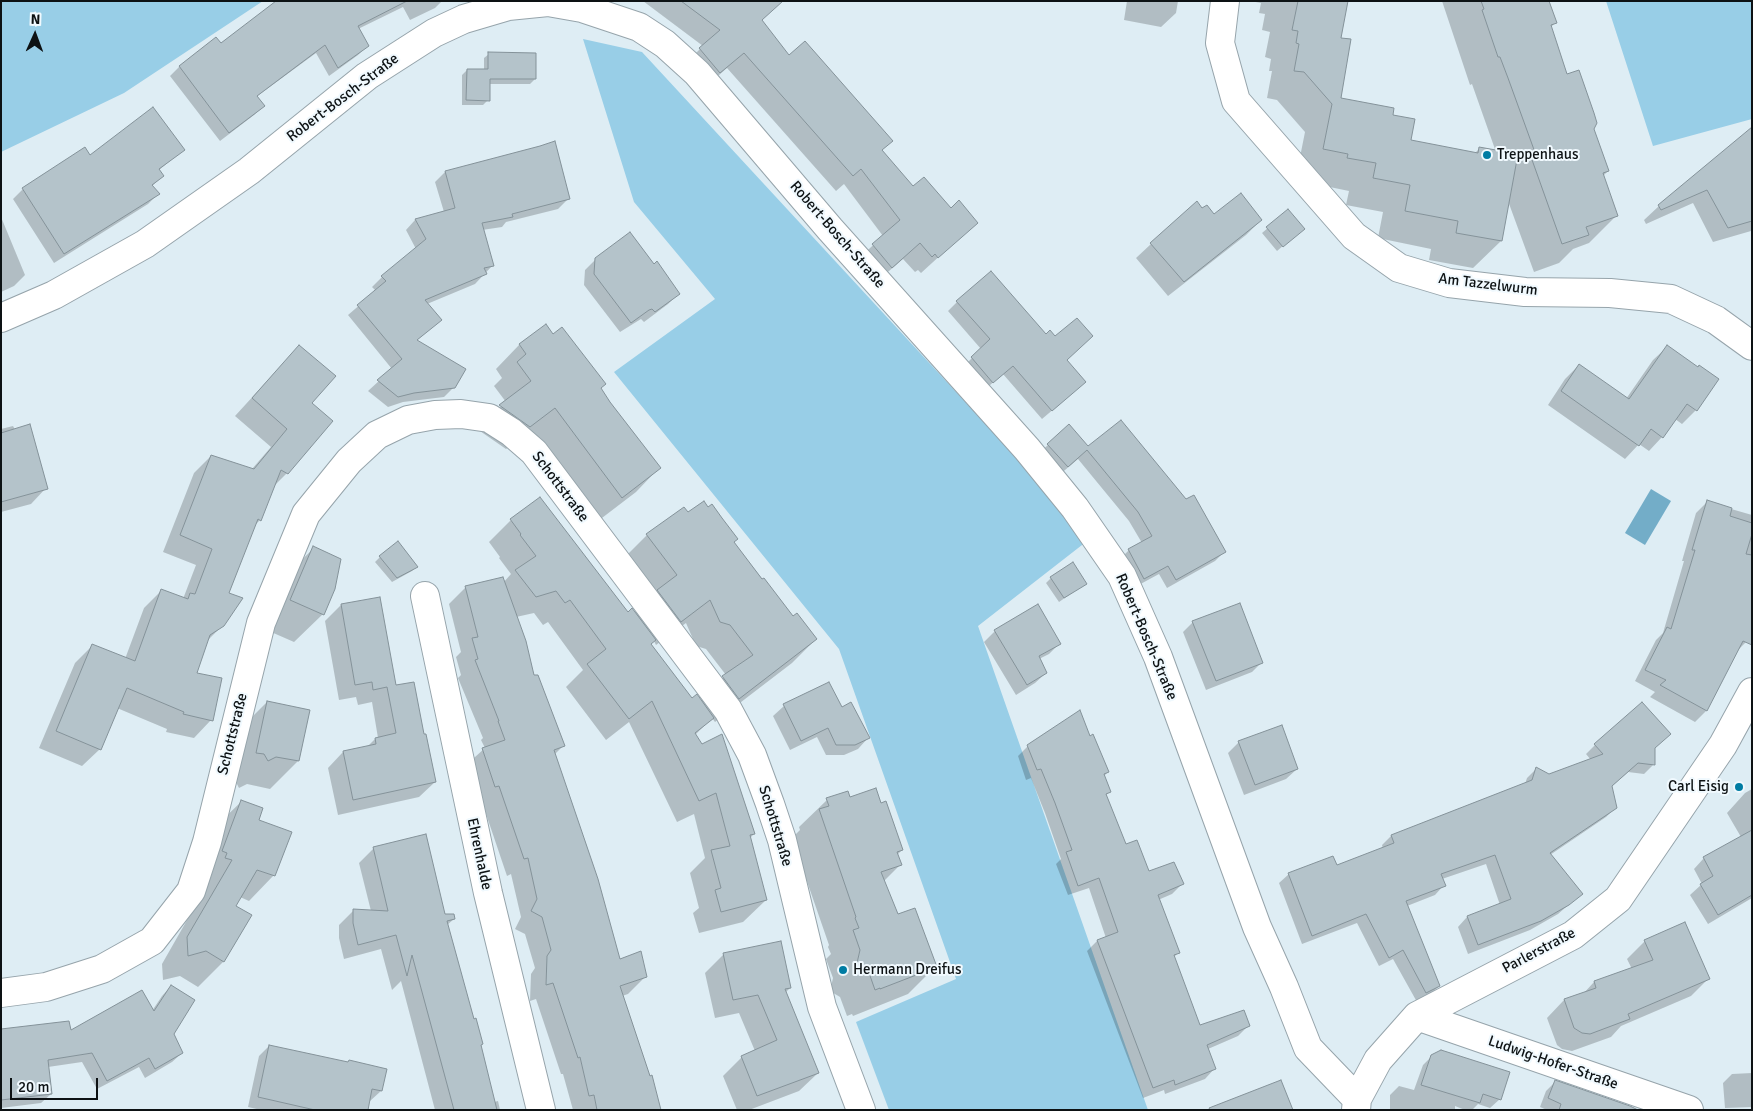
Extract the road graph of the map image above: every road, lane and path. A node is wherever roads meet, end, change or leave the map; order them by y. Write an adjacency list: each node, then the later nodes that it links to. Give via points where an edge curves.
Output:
1 (1225, 1): 3 (street, Am Tazzelwurm, via 1220,43 1236,101 1354,236 1399,268 1449,283 1525,292 1610,293 1672,299 1716,320)
2 (1, 318): 8 (street, Robert-Bosch-Straße, via 54,296 145,244 249,171 367,76 434,33 464,19 508,6 548,2 582,8 639,27 665,44 697,73 830,229 1027,449 1075,508 1122,576 1158,657 1257,927 1308,1048)
3 (1752, 346)
4 (425, 596): 9 (street, Ehrenhalde, via 488,893)
5 (1752, 692): 7 (street, Parlerstraße, via 1723,745 1618,899 1573,935)
6 (1, 993): 10 (street, Schottstraße, via 46,987 102,969 152,941 190,891 207,842 261,623 306,514 349,461 377,435 408,420 435,415 470,415 489,418 534,452 728,710 752,755 782,840 822,1007)
7 (1417, 1016): 8 (street, Parlerstraße, via 1378,1060); 11 (street, Ludwig-Hofer-Straße)
8 (1356, 1104)
9 (541, 1110)
10 (861, 1110)
11 (1689, 1110)

